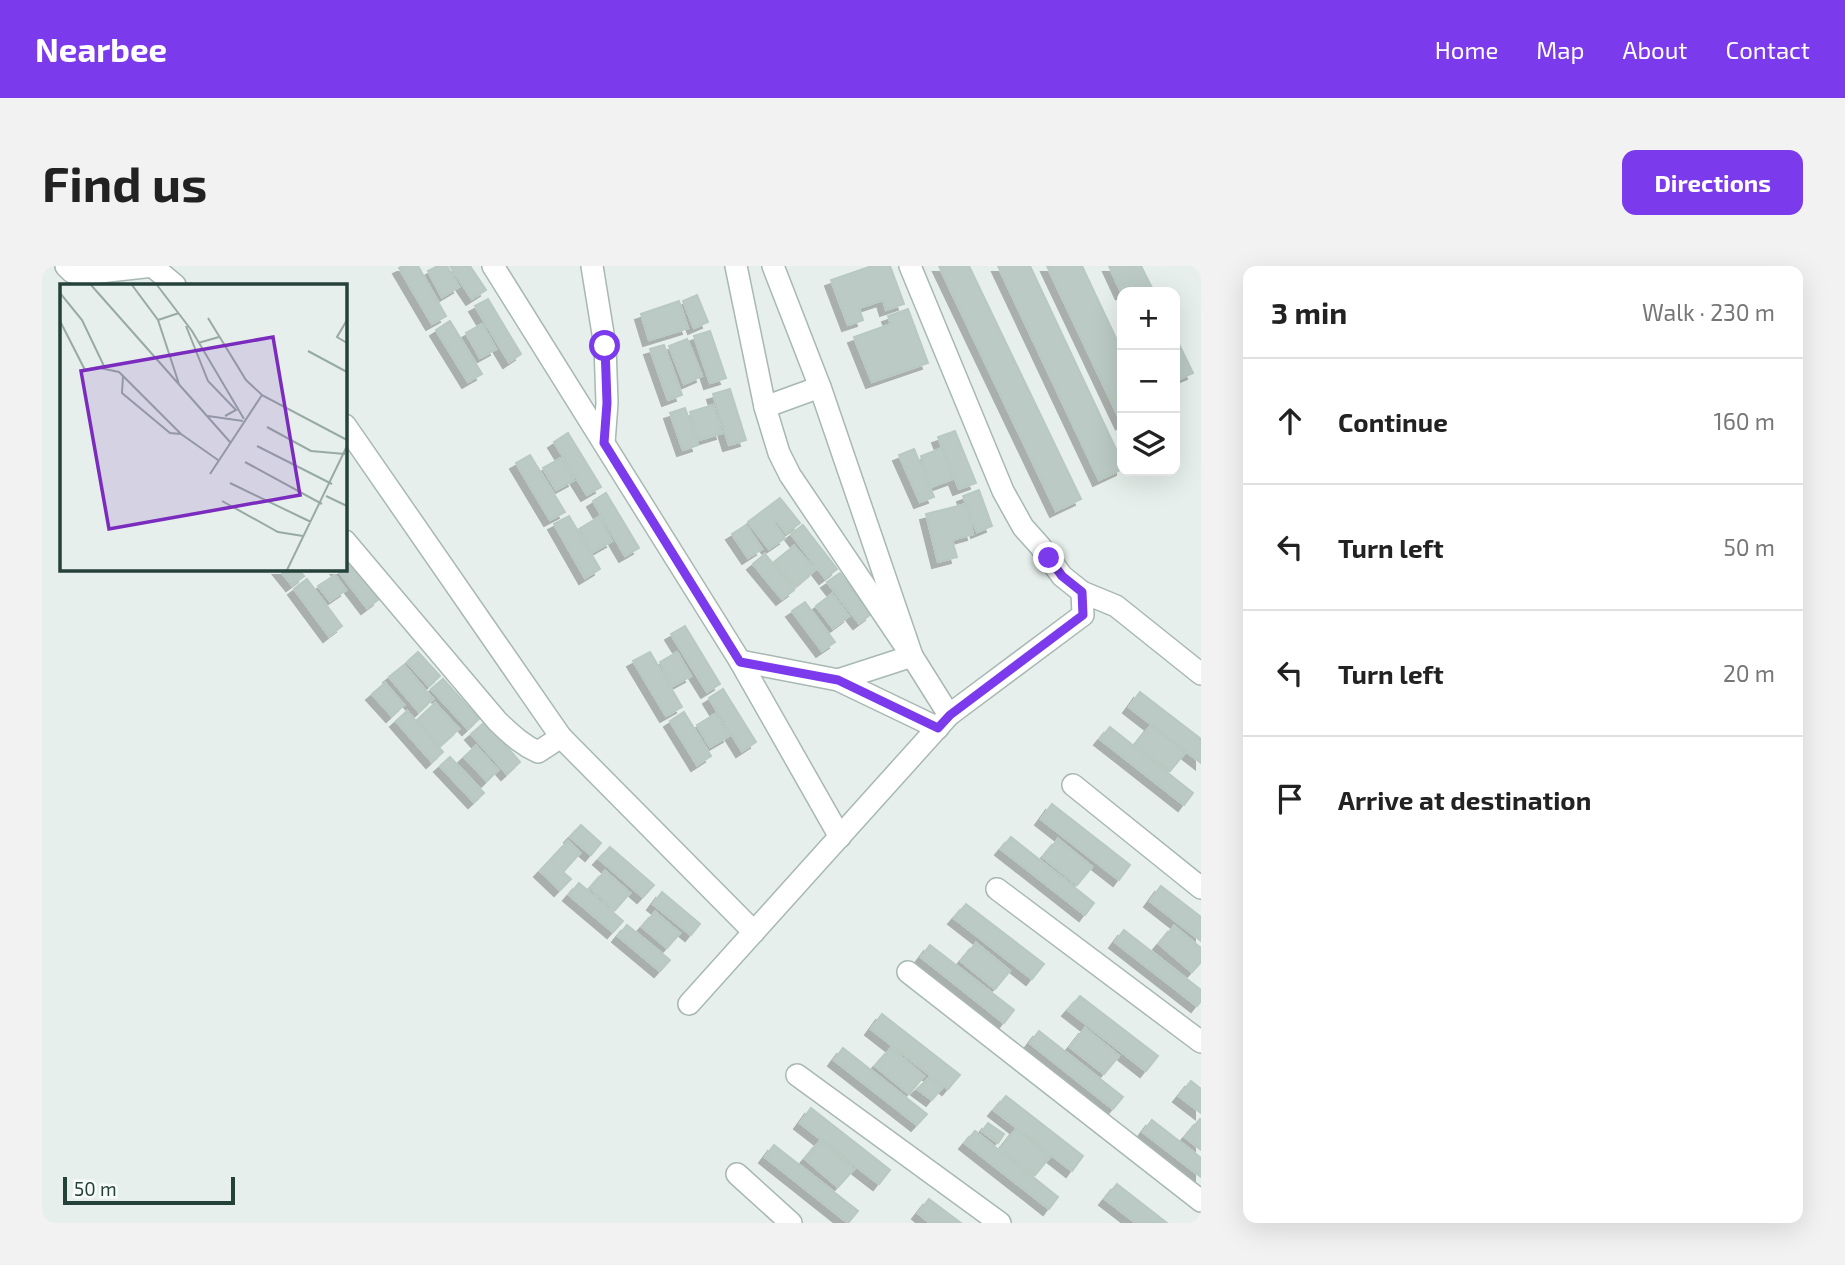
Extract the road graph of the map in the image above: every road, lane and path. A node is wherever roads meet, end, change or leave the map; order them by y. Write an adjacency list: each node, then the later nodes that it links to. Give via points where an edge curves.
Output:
1 (66, 266): 2 (street, via 82,274)
2 (153, 266): 8 (street)
3 (493, 266): 12 (street)
4 (592, 266): 12 (street, via 605,346)
5 (736, 266): 10 (street)
6 (773, 266): 9 (street)
7 (910, 266): 14 (street, via 1003,491 1023,527 1062,576)
8 (174, 284)
9 (820, 387): 10 (street); 17 (street)
10 (765, 407): 17 (street, via 790,475)
11 (346, 426): 22 (street)
12 (604, 443): 18 (street)
13 (346, 542): 22 (street, via 516,739 538,752)
14 (1082, 592): 15 (street); 16 (street)
15 (1116, 606): 16 (street); 19 (street)
16 (1083, 615): 21 (street)
17 (912, 656): 20 (street); 21 (street)
18 (740, 662): 20 (street); 24 (street)
19 (1201, 674)
20 (838, 680): 21 (street)
21 (944, 721): 24 (street)
22 (561, 737): 27 (street)
23 (1073, 785): 25 (street)
24 (839, 837): 27 (street)
25 (1201, 888)
26 (997, 889): 30 (street)
27 (754, 932): 29 (street)
28 (908, 972): 33 (street)
29 (689, 1004)
30 (1201, 1042)
31 (797, 1075): 35 (street)
32 (737, 1174): 34 (street)
33 (1201, 1201)
34 (791, 1223)
35 (1000, 1223)

